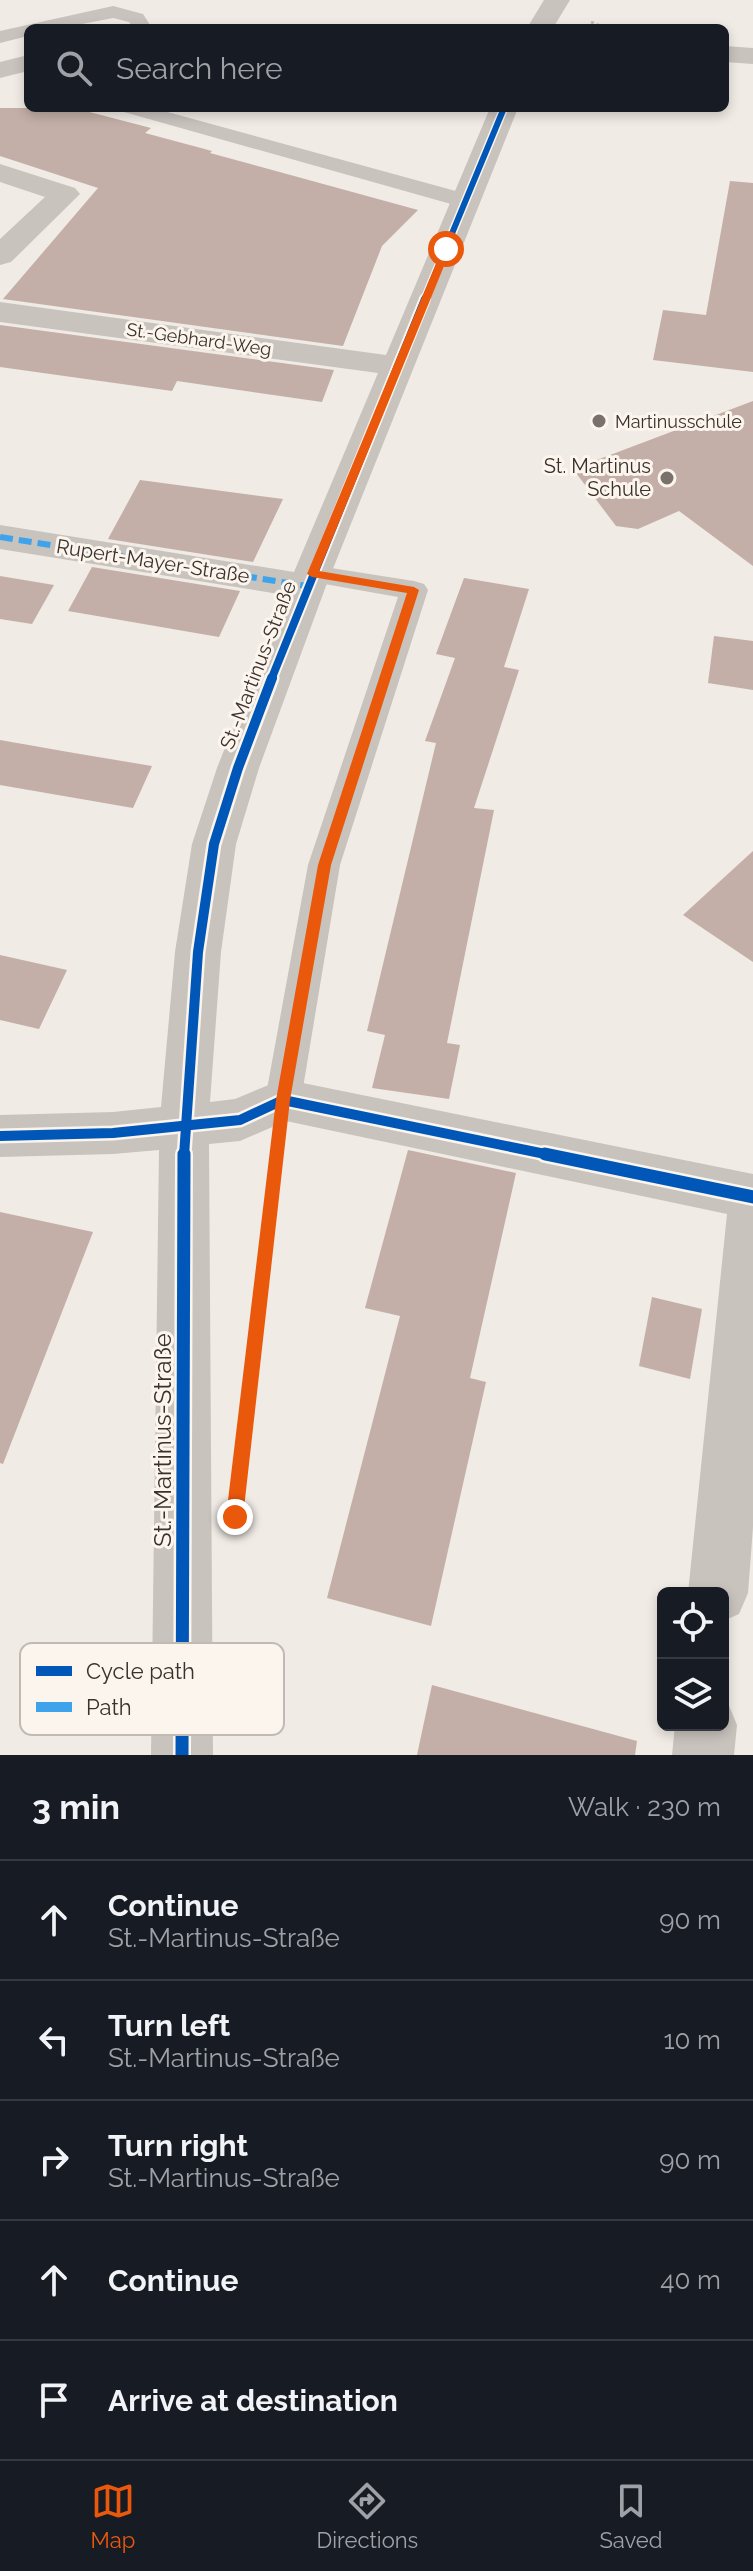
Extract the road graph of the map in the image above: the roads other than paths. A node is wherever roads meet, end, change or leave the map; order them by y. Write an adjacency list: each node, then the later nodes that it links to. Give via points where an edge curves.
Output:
1 (557, 0): 4 (street)
2 (54, 24): 3 (lane, via 113,12)
3 (140, 24)
4 (542, 24)
5 (24, 31): 6 (lane)
6 (0, 37)
7 (729, 54): 8 (street)
8 (753, 56)
9 (24, 64): 10 (street)
10 (0, 70)
11 (145, 112): 14 (lane)
12 (502, 112): 14 (street, St.-Martinus-Straße)
13 (0, 173): 15 (street, via 65,194)
14 (466, 201): 17 (street, St.-Martinus-Straße)
15 (0, 256)
16 (0, 312): 17 (street, St.-Gebhard-Weg)
17 (398, 366): 19 (street, St.-Martinus-Straße)
18 (0, 537): 19 (street, Rupert-Mayer-Straße)
19 (310, 580): 20 (lane, St.-Martinus-Straße, via 414,590 324,865); 21 (street, St.-Martinus-Straße, via 214,844 198,952)
20 (283, 1100): 21 (street, via 240,1120); 23 (street)
21 (184, 1125): 22 (street); 26 (street, St.-Martinus-Straße)
22 (0, 1136)
23 (753, 1197)
24 (753, 1209): 25 (street)
25 (719, 1587)
26 (182, 1643)
27 (705, 1731): 30 (street)
28 (182, 1735): 29 (street, St.-Martinus-Straße)
29 (182, 1755)
30 (703, 1755)

